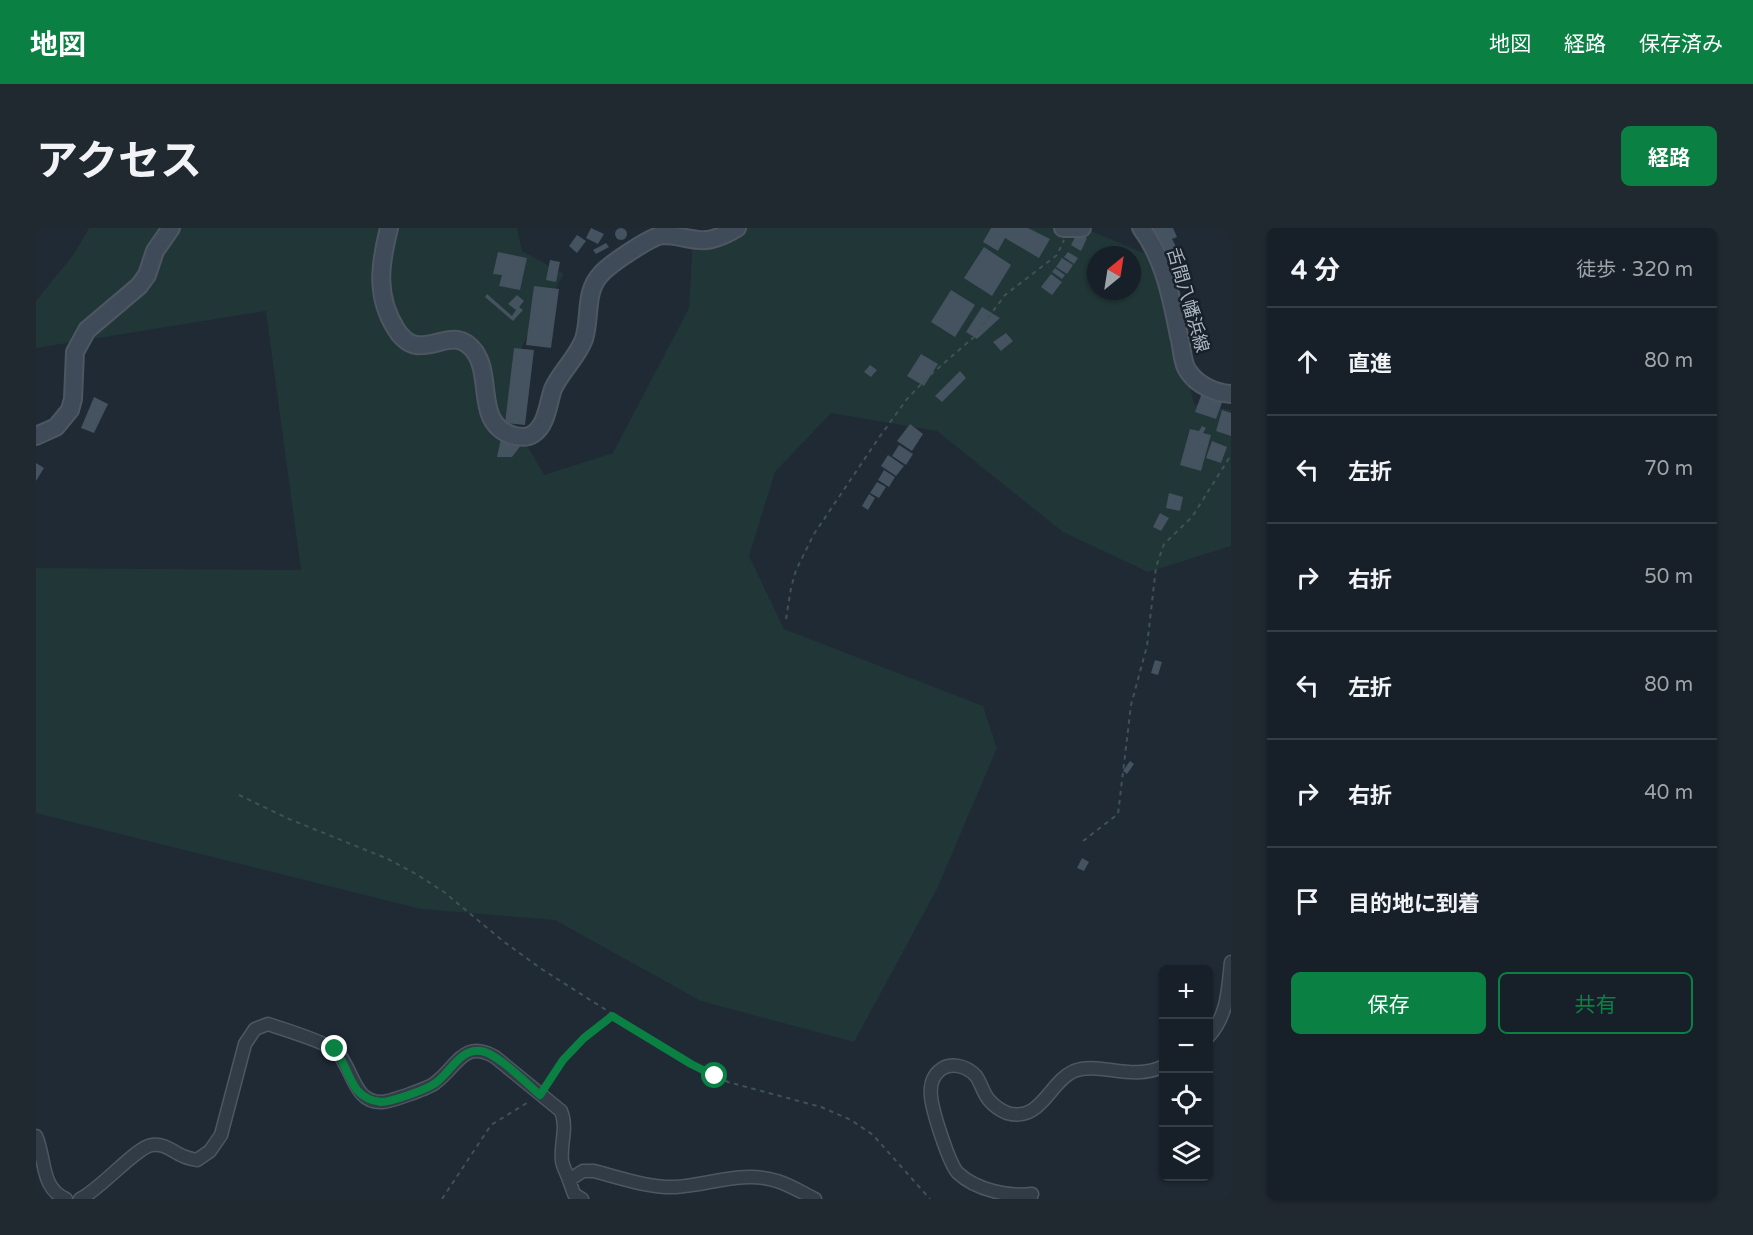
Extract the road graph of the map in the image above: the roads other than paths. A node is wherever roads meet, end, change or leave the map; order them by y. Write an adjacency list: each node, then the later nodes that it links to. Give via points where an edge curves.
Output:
1 (171, 228): 6 (main road, via 139,286 87,330 75,352 70,410 56,427)
2 (389, 228): 3 (main road, via 380,282 386,314 401,336 414,345 449,339 470,347 481,366 494,425 518,437 532,435 541,426 554,387 585,337 590,297 601,274 660,235 702,241)
3 (737, 228)
4 (1141, 228): 5 (main road, 舌間八幡浜線, via 1158,258 1187,370 1201,384)
5 (1231, 394)
6 (36, 436)
7 (1231, 962): 8 (street, via 1225,1007)
8 (1213, 1031)
9 (1159, 1068): 16 (street, via 1141,1073 1073,1071 1038,1107 1017,1114 997,1108 987,1099 977,1077 968,1069 956,1065 939,1070 931,1099 952,1164 959,1174 977,1185 1011,1195 1032,1194)
10 (36, 1136): 12 (street, via 49,1186)
11 (568, 1180): 13 (street, via 562,1161 565,1123 561,1112 484,1051 471,1050 459,1058 435,1084 383,1102 369,1099 357,1089 335,1049 268,1024 255,1029 245,1044 221,1135 210,1151 197,1160 166,1146 152,1145); 14 (street, via 574,1194); 15 (street, via 583,1171 659,1187 677,1187 750,1177 776,1180)
12 (66, 1199)
13 (80, 1199)
14 (582, 1199)
15 (815, 1199)
16 (1030, 1199)

